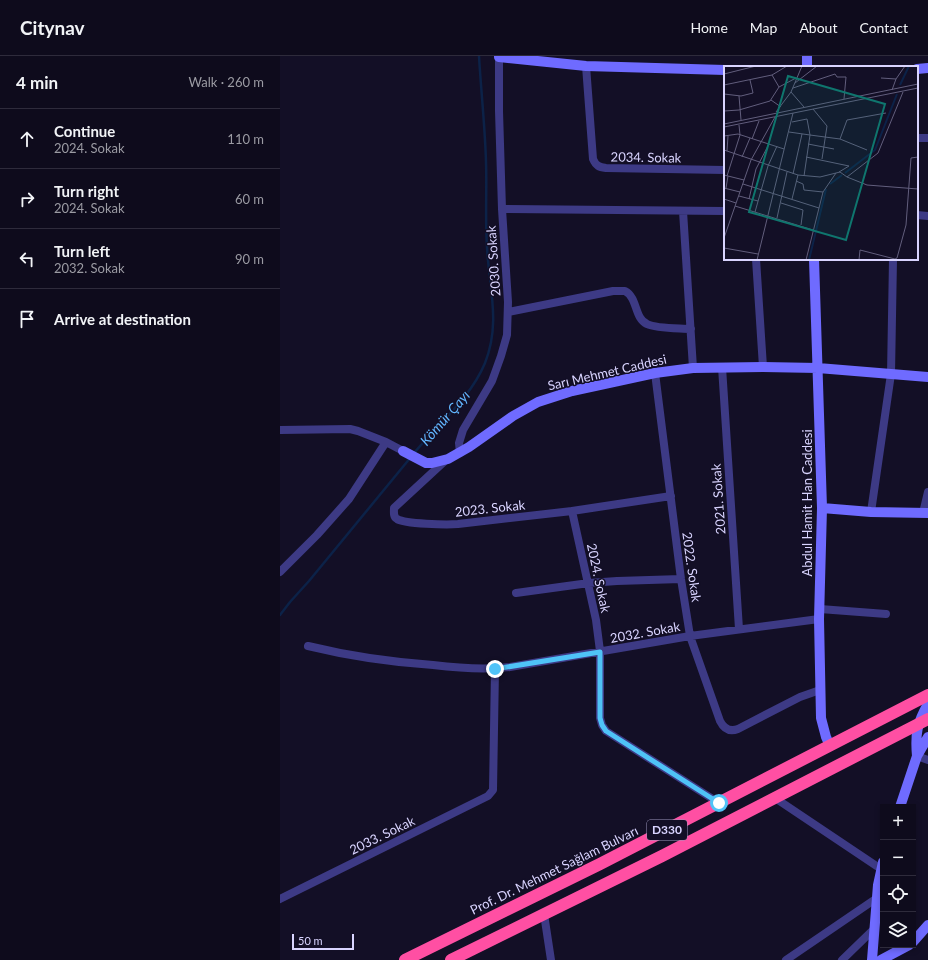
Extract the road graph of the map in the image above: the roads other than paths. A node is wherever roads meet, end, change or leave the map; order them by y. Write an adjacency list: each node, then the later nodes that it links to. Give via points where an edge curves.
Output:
1 (499, 56): 2 (street); 5 (street, 2030. Sokak)
2 (586, 66): 3 (street); 4 (street, 2034. Sokak, via 595,164 606,168)
3 (724, 70)
4 (724, 170)
5 (502, 208): 6 (street); 13 (street, 2030. Sokak)
6 (683, 211): 7 (street); 14 (street)
7 (724, 211)
8 (918, 215): 9 (street)
9 (928, 216)
10 (756, 260): 16 (street)
11 (814, 260): 18 (street, Abdul Hamit Han Caddesi)
12 (893, 260): 20 (street)
13 (508, 312): 14 (street, via 613,291 625,291 632,296 639,315 647,324); 25 (street, 2030. Sokak, via 507,335 501,356 492,381 463,430 459,443)
14 (691, 329): 17 (street)
15 (722, 367): 16 (street, Sarı Mehmet Caddesi); 17 (street, Sarı Mehmet Caddesi); 39 (street, 2021. Sokak)
16 (763, 367): 18 (street, Sarı Mehmet Caddesi)
17 (693, 368): 19 (street, Sarı Mehmet Caddesi)
18 (818, 368): 20 (street, Sarı Mehmet Caddesi); 29 (street, Abdul Hamit Han Caddesi)
19 (655, 373): 25 (street, Sarı Mehmet Caddesi, via 572,391 538,402); 28 (street, 2022. Sokak)
20 (891, 374): 21 (street, Sarı Mehmet Caddesi); 31 (street)
21 (928, 377)
22 (280, 430): 23 (street, Sarı Mehmet Caddesi, via 350,429)
23 (386, 442): 24 (street, Sarı Mehmet Caddesi); 33 (street, via 349,499)
24 (403, 451): 26 (street, Sarı Mehmet Caddesi, via 426,463)
25 (460, 453): 26 (street, Sarı Mehmet Caddesi)
26 (448, 459): 30 (street, 2023. Sokak, via 394,508 395,518 442,525)
27 (928, 492): 32 (street)
28 (671, 496): 30 (street, 2023. Sokak); 34 (street, 2022. Sokak)
29 (822, 508): 31 (street); 37 (street, Abdul Hamit Han Caddesi)
30 (572, 511): 35 (street, 2024. Sokak)
31 (871, 512): 32 (street)
32 (926, 513)
33 (280, 572)
34 (681, 579): 35 (street); 40 (street, 2022. Sokak)
35 (589, 583): 36 (street); 42 (street, 2024. Sokak)
36 (516, 593)
37 (819, 614): 38 (street); 39 (street); 44 (street, Abdul Hamit Han Caddesi)
38 (886, 614)
39 (739, 629): 40 (street)
40 (690, 636): 42 (street, 2032. Sokak); 44 (street, 2032. Sokak, via 720,721 727,729 738,730)
41 (308, 646): 43 (street, 2032. Sokak, via 400,663)
42 (600, 652): 43 (street, 2032. Sokak); 53 (street, 2024. Sokak, via 599,707 602,725 606,731)
43 (495, 669): 58 (street, 2033. Sokak, via 493,790 488,796)
44 (820, 690): 49 (street, Abdul Hamit Han Caddesi, via 821,724)
45 (928, 695): 49 (highway, Prof. Dr. Mehmet Sağlam Bulvarı / D330)
46 (928, 704): 47 (street)
47 (923, 721): 50 (street, via 916,736); 52 (highway, D330)
48 (928, 737): 50 (street)
49 (830, 746): 53 (highway, Prof. Dr. Mehmet Sağlam Bulvarı / D330)
50 (917, 756): 51 (street); 54 (street)
51 (928, 760)
52 (775, 798): 55 (street); 59 (highway, D330)
53 (719, 803): 64 (highway, Prof. Dr. Mehmet Sağlam Bulvarı / D330)
54 (901, 804)
55 (880, 865)
56 (880, 876): 57 (street)
57 (877, 898): 61 (street); 67 (street)
58 (280, 899)
59 (544, 914): 65 (highway, D330); 66 (street)
60 (928, 925): 62 (street)
61 (874, 929): 68 (street); 69 (street)
62 (916, 939)
63 (903, 948): 70 (street)
64 (405, 960)
65 (452, 960)
66 (551, 960)
67 (786, 960)
68 (842, 960)
69 (872, 960)
70 (881, 960)

